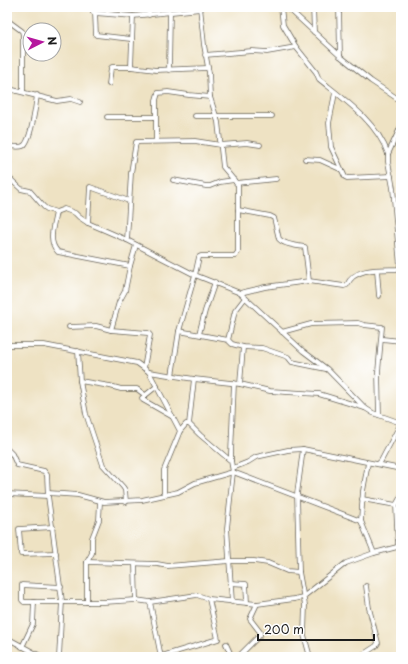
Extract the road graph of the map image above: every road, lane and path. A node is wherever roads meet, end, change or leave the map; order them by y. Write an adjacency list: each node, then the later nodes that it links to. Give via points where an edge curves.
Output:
1 (92, 7): 9 (street)
2 (149, 7): 10 (street)
3 (281, 7): 15 (street, via 283,25)
4 (287, 7): 13 (street)
5 (313, 7): 13 (street)
6 (339, 7): 17 (street)
7 (200, 8): 8 (street); 16 (street)
8 (170, 12): 10 (street); 20 (street)
9 (95, 13): 11 (street); 14 (street, via 96,35)
10 (149, 14): 11 (street)
11 (133, 16): 14 (street)
12 (7, 20): 23 (street, via 23,34)
13 (314, 32): 17 (street)
14 (131, 39): 18 (street)
15 (296, 47): 16 (street, via 267,52); 24 (street, via 316,72 318,79)
16 (206, 55): 19 (street)
17 (340, 56): 27 (street)
18 (131, 67): 20 (street); 21 (street, via 110,68)
19 (208, 68): 20 (street); 26 (street)
20 (169, 70)
21 (109, 84)
22 (7, 92): 23 (street)
23 (23, 92): 25 (street)
24 (335, 93): 39 (street, via 377,132); 41 (street, via 329,123 331,145)
25 (38, 95): 28 (street, via 57,101 71,99); 38 (street, via 31,130 25,144)
26 (210, 96): 30 (street); 32 (street, via 160,92 156,100)
27 (401, 101)
28 (80, 102)
29 (196, 116): 30 (street)
30 (216, 116): 31 (street); 36 (street)
31 (272, 116)
32 (155, 117): 33 (street); 35 (street)
33 (107, 118)
34 (401, 126): 39 (street)
35 (156, 141): 36 (street, via 195,141); 47 (street, via 136,142)
36 (221, 145): 37 (street); 46 (street, via 224,170)
37 (260, 145)
38 (7, 146)
39 (388, 154): 43 (street)
40 (305, 159): 41 (street, via 320,160)
41 (342, 170): 43 (street, via 347,178)
42 (7, 176): 49 (street, via 21,189 30,191 44,207)
43 (391, 176): 51 (street)
44 (276, 179): 46 (street)
45 (173, 180): 46 (street, via 206,186 220,182)
46 (235, 182): 48 (street, via 238,185)
47 (129, 201): 50 (street, via 90,186); 52 (street)
48 (238, 210): 57 (street, via 237,254 201,256 198,258); 59 (street, via 274,218 281,242 305,247)
49 (56, 212): 50 (street, via 64,210 75,213); 54 (street, via 52,237 58,252)
50 (88, 223): 52 (street)
51 (399, 225): 55 (street)
52 (127, 240): 53 (street)
53 (136, 246): 54 (street); 57 (street)
54 (130, 266): 65 (street, via 125,291)
55 (400, 269): 56 (street); 58 (street)
56 (377, 270): 59 (street, via 361,272 344,286); 62 (street)
57 (196, 275): 60 (street); 66 (street)
58 (401, 277)
59 (309, 281): 61 (street)
60 (215, 282): 61 (street); 68 (street)
61 (240, 293): 63 (street)
62 (379, 296)
63 (245, 298): 67 (street); 70 (street, via 235,311)
64 (69, 327): 65 (street, via 96,326)
65 (111, 330): 75 (street, via 149,334)
66 (179, 331): 68 (street); 78 (street)
67 (282, 332): 69 (street, via 311,324 360,324 382,327); 76 (street)
68 (199, 334): 70 (street)
69 (382, 339): 71 (street); 86 (street, via 378,366)
70 (228, 340): 73 (street)
71 (401, 341)
72 (7, 345): 74 (street, via 44,345)
73 (242, 347): 76 (street, via 262,348 288,357 292,362); 82 (street)
74 (78, 351): 75 (street, via 137,363); 80 (street)
75 (144, 368): 77 (street)
76 (327, 369): 85 (street)
77 (149, 372): 78 (street); 83 (street)
78 (172, 376): 79 (street)
79 (194, 380): 81 (street); 89 (street)
80 (80, 381): 84 (street, via 121,389 137,389); 105 (street, via 86,414 104,465 125,490)
81 (234, 383): 82 (street); 93 (street)
82 (240, 384): 85 (street, via 270,391 320,394)
83 (156, 386): 84 (street); 87 (street)
84 (145, 395): 87 (street, via 142,398 144,401)
85 (365, 408): 86 (street)
86 (379, 416): 88 (street)
87 (173, 417): 90 (street)
88 (401, 423): 95 (street)
89 (189, 424): 90 (street); 93 (street)
90 (180, 431): 99 (street, via 164,470)
91 (7, 449): 100 (street, via 17,465 46,472)
92 (302, 449): 94 (street); 97 (street, via 256,457); 101 (street)
93 (231, 461): 97 (street)
94 (368, 463): 95 (street); 103 (street)
95 (378, 464): 96 (street)
96 (401, 469)
97 (233, 470): 99 (street, via 195,483 178,492); 101 (street); 112 (street, via 227,528)
98 (7, 494): 100 (street)
99 (164, 494): 105 (street)
100 (48, 495): 104 (street, via 78,495); 108 (street)
101 (297, 496): 107 (street); 115 (street)
102 (401, 496): 106 (street)
103 (362, 499): 106 (street); 107 (street)
104 (100, 502): 105 (street); 113 (street, via 99,520 92,538 92,553)
105 (126, 502)
106 (396, 505): 109 (street)
107 (361, 521): 111 (street)
108 (53, 527): 110 (street); 110 (street, via 19,529 21,554)
109 (400, 546): 111 (street)
110 (56, 553): 118 (street)
111 (374, 553): 119 (street, via 340,567)
112 (229, 560): 114 (street, via 168,566); 115 (street, via 262,562 287,571); 116 (street)
113 (87, 562): 114 (street); 124 (street)
114 (135, 564): 121 (street)
115 (299, 572): 119 (street)
116 (230, 583): 126 (street); 127 (street, via 246,584)
117 (366, 586): 138 (street, via 378,643)
118 (61, 587): 122 (street); 123 (street, via 22,585 23,602)
119 (303, 597): 128 (street); 137 (street, via 304,635)
120 (209, 599): 125 (street, via 193,595); 126 (street); 134 (street, via 218,639)
121 (136, 600): 124 (street); 125 (street)
122 (62, 601): 123 (street); 124 (street); 133 (street)
123 (34, 602): 131 (street, via 33,624)
124 (87, 602)
125 (150, 602): 134 (street)
126 (232, 602): 127 (street)
127 (247, 603): 128 (street)
128 (257, 604): 136 (street, via 250,619 260,635)
129 (7, 638): 131 (street)
130 (226, 644): 135 (street)
131 (22, 647): 132 (street)
132 (42, 657)
133 (59, 657)
134 (161, 657)
135 (232, 657)
136 (238, 657)
137 (310, 657)
138 (359, 657)

